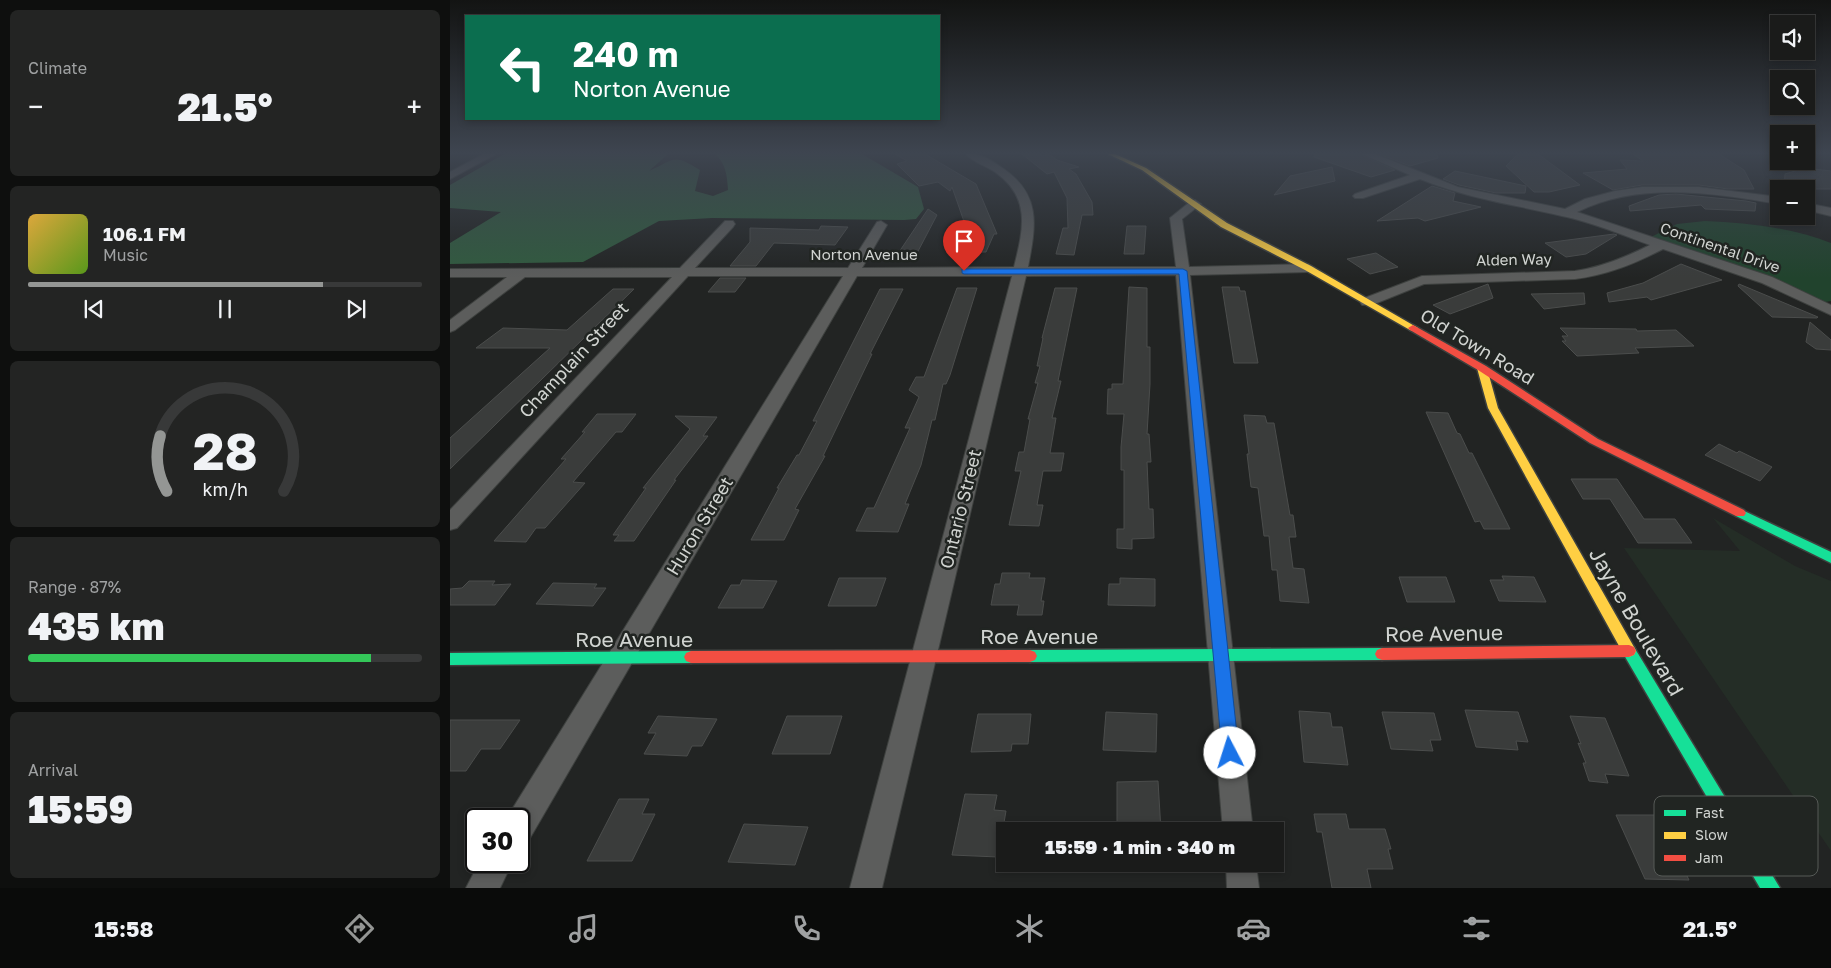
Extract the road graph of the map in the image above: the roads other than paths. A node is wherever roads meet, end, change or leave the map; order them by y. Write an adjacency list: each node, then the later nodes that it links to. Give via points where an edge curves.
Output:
1 (1023, 195): 15 (street, Ontario Street, via 1030,222)
2 (1182, 195): 7 (street, Old Town Road)
3 (1477, 195): 10 (street, Continental Drive)
4 (1611, 195): 10 (street, via 1579,205)
5 (1738, 195): 6 (street)
6 (1770, 200)
7 (1194, 204): 14 (street, Old Town Road, via 1224,225); 16 (street, via 1176,218)
8 (1815, 207): 9 (street)
9 (1828, 208)
10 (1567, 213): 13 (street, Continental Drive)
11 (729, 224): 17 (street, Champlain Street)
12 (881, 225): 18 (street, Huron Street)
13 (1662, 245): 21 (street, Alden Way, via 1597,272 1422,280); 22 (street, Continental Drive, via 1767,280)
14 (1308, 268): 16 (street, Norton Avenue); 21 (street, Old Town Road)
15 (1020, 271): 16 (street, Norton Avenue); 18 (street, Norton Avenue); 28 (street, Ontario Street)
16 (1183, 271): 29 (street)
17 (683, 272): 18 (street, Norton Avenue); 19 (street, Norton Avenue); 25 (street, Champlain Street)
18 (854, 272): 30 (street, Huron Street)
19 (521, 273): 20 (street, Norton Avenue); 23 (street)
20 (450, 274)
21 (1367, 302): 24 (street, Old Town Road)
22 (1831, 311)
23 (450, 327)
24 (1482, 368): 26 (street, Old Town Road, via 1594,442); 27 (street, Jayne Boulevard, via 1493,408)
25 (450, 523)
26 (1831, 558)
27 (1629, 651): 29 (street, Roe Avenue); 32 (street, Jayne Boulevard)
28 (925, 656): 29 (street, Roe Avenue); 30 (street, Roe Avenue); 39 (street, Ontario Street)
29 (1222, 656): 34 (street)
30 (620, 659): 31 (street, Roe Avenue); 33 (street, Huron Street)
31 (450, 660)
32 (1716, 796)
33 (530, 809)
34 (1237, 822)
35 (1242, 872): 40 (street)
36 (491, 873): 38 (street)
37 (1764, 876): 41 (street, Jayne Boulevard)
38 (482, 888)
39 (866, 888)
40 (1243, 888)
41 (1771, 888)

